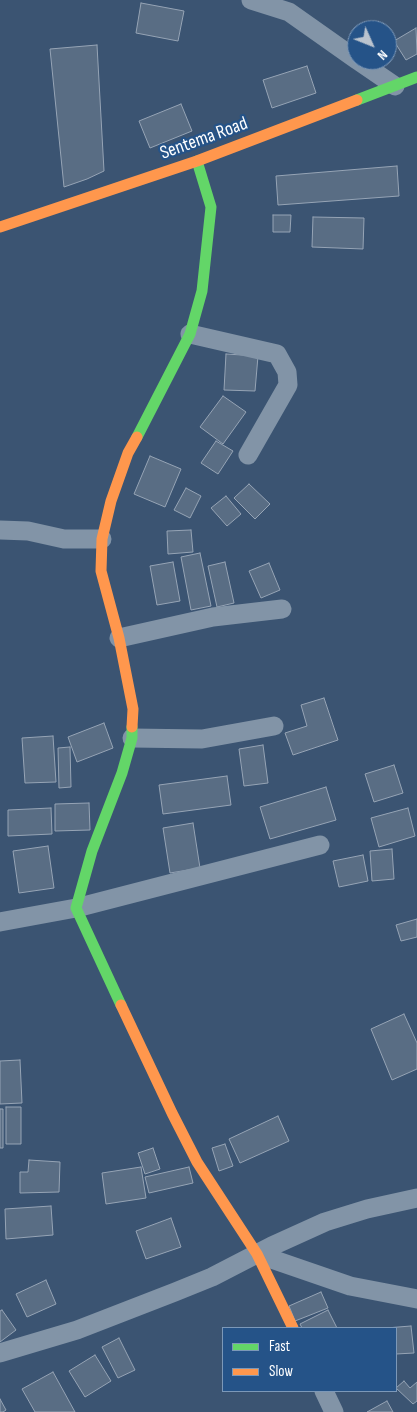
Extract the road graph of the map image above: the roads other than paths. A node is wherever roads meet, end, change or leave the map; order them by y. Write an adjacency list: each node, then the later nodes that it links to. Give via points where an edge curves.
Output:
1 (251, 0): 2 (street)
2 (289, 6): 3 (street)
3 (347, 52)
4 (372, 70): 6 (street)
5 (417, 77): 6 (street, Sentema Road)
6 (395, 86): 7 (street, Sentema Road)
7 (198, 161): 8 (street, Sentema Road); 9 (street, via 211,207 202,292)
8 (0, 227)
9 (190, 334): 10 (street, via 277,354 287,372 288,385); 12 (street, via 128,453)
10 (248, 455)
11 (0, 530): 12 (street, via 28,531 64,539)
12 (102, 539): 14 (street, via 101,571)
13 (282, 609): 14 (street, via 213,617)
14 (119, 638): 16 (street, via 133,709)
15 (274, 726): 16 (street, via 202,739)
16 (132, 738): 18 (street, via 92,851)
17 (320, 845): 18 (street)
18 (76, 908): 19 (street); 21 (street, via 197,1162)
19 (0, 922)
20 (417, 1198): 21 (street, via 325,1222)
21 (257, 1254): 22 (street, via 350,1286); 23 (street); 24 (street, via 212,1277 78,1330)
22 (417, 1299)
23 (293, 1327)
24 (0, 1353)
25 (324, 1392): 26 (street)
26 (334, 1412)

